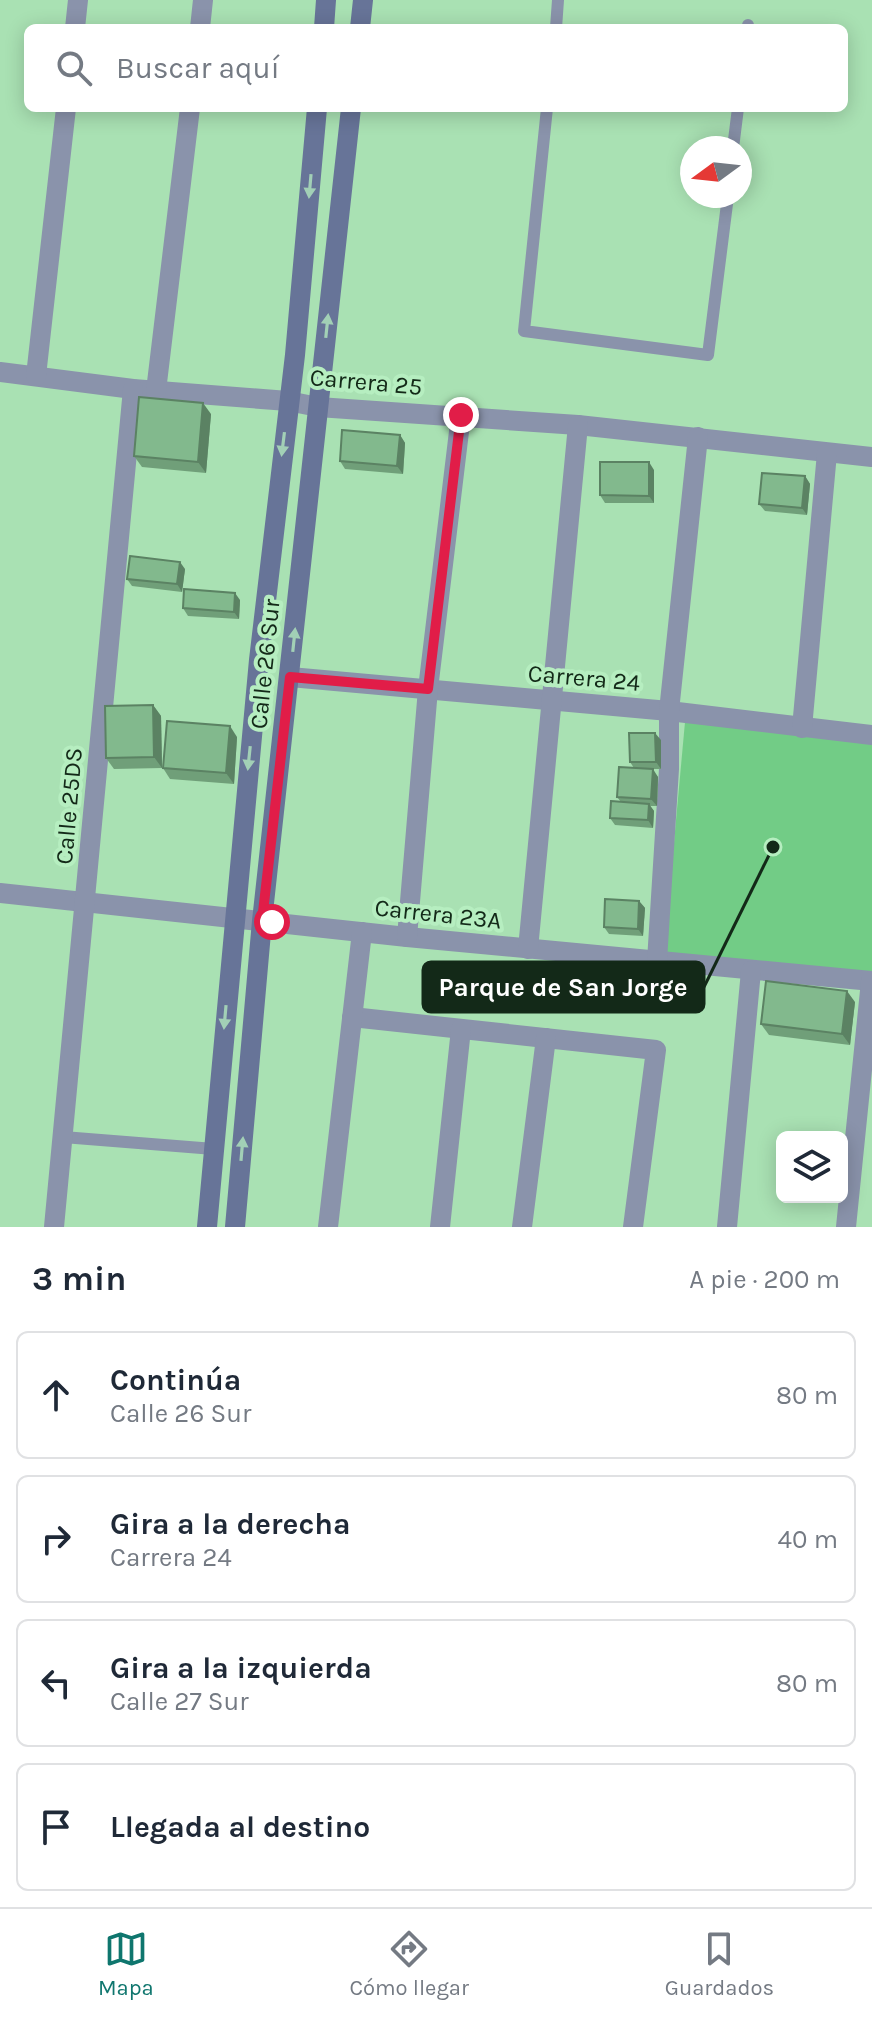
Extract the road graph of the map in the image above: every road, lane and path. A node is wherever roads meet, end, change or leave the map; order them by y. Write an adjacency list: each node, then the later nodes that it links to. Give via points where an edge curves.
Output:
1 (78, 0): 6 (street)
2 (203, 0): 7 (street)
3 (326, 0): 8 (street)
4 (363, 0): 9 (street)
5 (558, 0): 10 (lane)
6 (75, 24)
7 (200, 24)
8 (324, 24)
9 (360, 24)
10 (556, 24)
11 (66, 112): 20 (street)
12 (190, 112): 22 (street)
13 (317, 112): 23 (street, Calle 26 Sur, one-way to 23)
14 (351, 112): 24 (street, Calle 26 Sur, one-way to 14)
15 (547, 112): 18 (lane, via 524,331 708,355)
16 (738, 112): 17 (lane)
17 (734, 136)
18 (726, 208)
19 (0, 372): 20 (street, Carrera 25)
20 (36, 376): 21 (street, Carrera 25)
21 (133, 389): 22 (street, Carrera 25); 37 (street, Calle 25DS)
22 (156, 391): 23 (street, Carrera 25)
23 (288, 401): 24 (street, Carrera 25); 38 (street, Calle 26 Sur, one-way to 38)
24 (318, 407): 25 (street, Carrera 25); 30 (street, Calle 26 Sur, one-way to 24)
25 (461, 415): 26 (street, Carrera 25); 31 (street)
26 (578, 425): 27 (street, Carrera 25); 32 (street)
27 (698, 437): 28 (street, Carrera 25); 33 (street)
28 (827, 453): 29 (street, Carrera 25); 34 (street)
29 (872, 457)
30 (290, 677): 31 (street, Carrera 24); 39 (street, Calle 26 Sur)
31 (428, 689): 32 (street, Carrera 24); 41 (street)
32 (551, 701): 33 (street, Carrera 24); 42 (street)
33 (669, 711): 34 (street, Carrera 24); 43 (street)
34 (802, 728): 35 (street, Carrera 24)
35 (872, 735)
36 (0, 893): 37 (street, Carrera 23A)
37 (86, 902): 38 (street, Carrera 23A); 49 (street, Calle 25DS)
38 (234, 918): 39 (street, Carrera 23A); 50 (street, Calle 26 Sur, one-way to 50)
39 (262, 921): 40 (street, Carrera 23A); 53 (street, Calle 26 Sur, one-way to 39)
40 (362, 932): 41 (street, Carrera 23A); 46 (street)
41 (407, 937): 42 (street, Carrera 23A)
42 (528, 949): 43 (street, Carrera 23A)
43 (657, 961): 44 (street, Carrera 23A)
44 (751, 971): 45 (street, Carrera 23A); 58 (street)
45 (872, 981): 59 (street)
46 (352, 1017): 47 (street); 54 (street)
47 (461, 1029): 48 (street); 55 (street)
48 (546, 1038): 56 (street); 57 (street, via 656,1050)
49 (63, 1137): 50 (lane); 51 (street, Calle 25DS)
50 (214, 1149): 52 (street, Calle 26 Sur)
51 (54, 1227)
52 (207, 1227)
53 (235, 1227)
54 (328, 1227)
55 (440, 1227)
56 (522, 1227)
57 (633, 1227)
58 (727, 1227)
59 (846, 1227)

